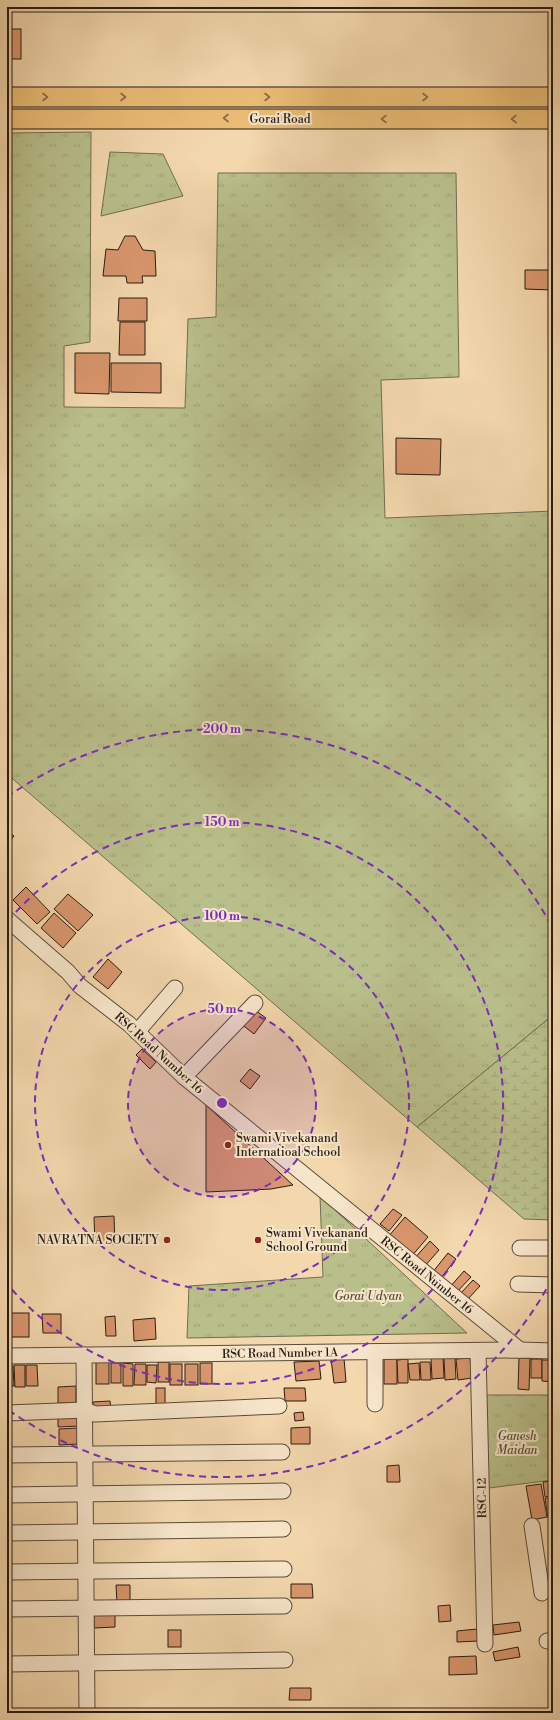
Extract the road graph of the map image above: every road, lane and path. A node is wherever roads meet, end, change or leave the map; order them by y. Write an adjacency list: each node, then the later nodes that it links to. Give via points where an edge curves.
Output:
1 (7, 97): 2 (main road, Gorai Road, one-way to 2)
2 (490, 97): 3 (main road, Gorai Road); 5 (main road)
3 (553, 97)
4 (7, 119): 5 (main road, Gorai Road, one-way to 4)
5 (489, 119): 6 (main road, Gorai Road, one-way to 5)
6 (553, 119)
7 (7, 919): 10 (street, RSC Road Number 16, via 68,972 80,986)
8 (175, 988): 10 (street)
9 (255, 1002): 11 (street)
10 (137, 1032): 11 (street, RSC Road Number 16)
11 (184, 1077): 16 (street, RSC Road Number 16)
12 (520, 1248): 13 (street)
13 (553, 1248)
14 (518, 1284): 15 (street)
15 (553, 1285)
16 (520, 1350): 17 (street, RSC Road Number 1A); 18 (street, RSC Road Number 1A)
17 (478, 1351): 19 (street, RSC Road Number 1A); 43 (street, RSC-12)
18 (553, 1351)
19 (374, 1352): 21 (street, RSC Road Number 1A); 22 (street)
20 (7, 1356): 21 (street, RSC Road Number 1A)
21 (84, 1356): 24 (street)
22 (375, 1404)
23 (279, 1406): 24 (street, via 95,1414)
24 (85, 1410): 25 (street); 27 (street)
25 (7, 1413)
26 (282, 1452): 27 (street)
27 (85, 1454): 28 (street); 30 (street)
28 (7, 1455)
29 (283, 1491): 30 (street)
30 (85, 1494): 31 (street); 35 (street)
31 (7, 1495)
32 (532, 1526): 39 (street)
33 (283, 1529): 35 (street)
34 (7, 1532): 35 (street)
35 (85, 1532): 37 (street)
36 (284, 1569): 37 (street)
37 (86, 1571): 38 (street); 41 (street)
38 (7, 1572)
39 (542, 1593)
40 (284, 1606): 41 (street)
41 (86, 1608): 42 (street); 45 (street)
42 (7, 1609)
43 (485, 1644)
44 (284, 1660): 45 (street)
45 (87, 1663): 46 (street); 47 (street)
46 (7, 1664)
47 (87, 1713)

